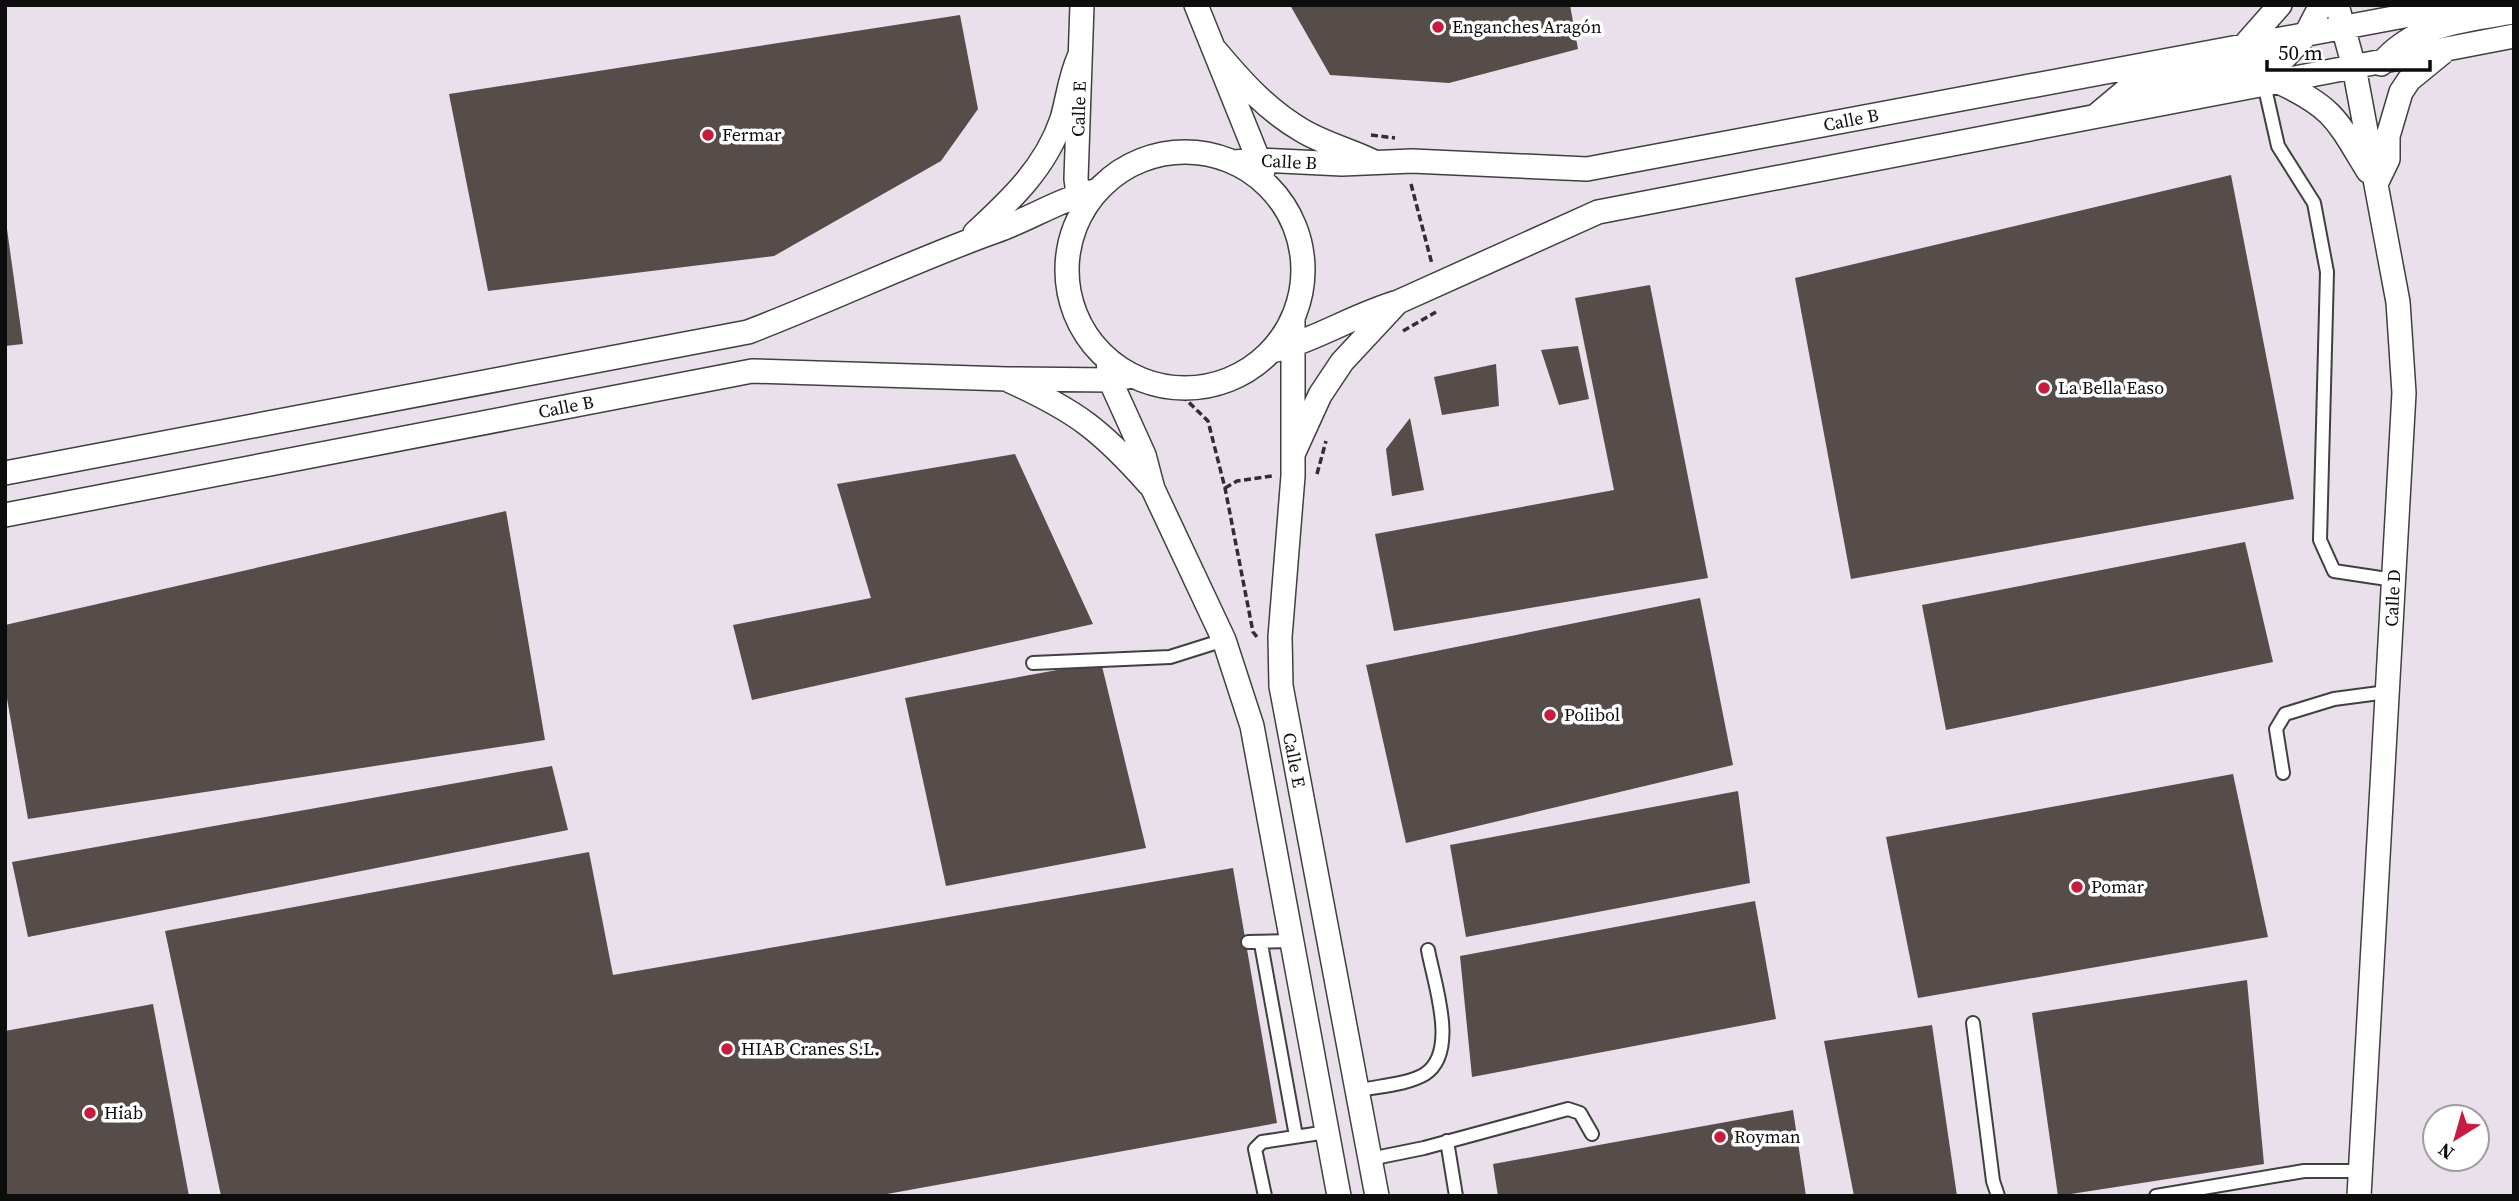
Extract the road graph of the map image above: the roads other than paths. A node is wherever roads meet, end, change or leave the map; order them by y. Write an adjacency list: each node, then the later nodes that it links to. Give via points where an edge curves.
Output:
1 (1082, 5): 16 (street, Calle E)
2 (1196, 5): 15 (street)
3 (2280, 5): 13 (street)
4 (2321, 5): 11 (street)
5 (2334, 5): 10 (street, Calle D)
6 (2393, 5): 9 (street)
7 (2463, 5): 9 (street, Calle B)
8 (2514, 12): 17 (street, via 2447,23 2406,39)
9 (2417, 14): 10 (street, Calle B)
10 (2343, 29): 11 (street, Calle B); 18 (street, Calle D)
11 (2305, 36): 13 (street, Calle B); 21 (street, via 2283,59 2129,88)
12 (2514, 36): 14 (street)
13 (2242, 48): 23 (street, Calle B, via 1587,169)
14 (2445, 50): 17 (street); 25 (street, via 2409,79 2401,92 2390,124 2388,159)
15 (1216, 51): 22 (street); 23 (street, via 1253,93 1285,120)
16 (1079, 57): 27 (street, Calle E); 28 (street, via 1062,118 1045,156 1020,190)
17 (2382, 62): 18 (street); 20 (street)
18 (2354, 67): 19 (street); 20 (street, Calle D)
19 (2272, 83): 21 (street); 25 (street, via 2312,98 2335,116); 39 (lane, via 2278,146 2314,203 2327,272 2320,540 2334,571)
20 (2361, 103): 25 (street, Calle D)
21 (2095, 116): 29 (street, via 1598,212)
22 (1260, 160): 23 (street, Calle B); 24 (street, Calle B); 26 (street)
23 (1372, 161)
24 (1234, 162): 26 (street); 27 (street, via 1197,152 1160,154 1125,167)
25 (2376, 184): 39 (street, Calle D, via 2398,302 2404,393)
26 (1268, 185): 30 (street, via 1292,219 1301,248 1303,279)
27 (1084, 199): 28 (street); 33 (street, via 1067,250 1068,291 1082,329)
28 (969, 239): 36 (street, via 748,332)
29 (1398, 302): 31 (street); 35 (street, via 1342,362 1320,395)
30 (1293, 319): 31 (street, Calle E); 32 (street)
31 (1294, 345): 32 (street); 35 (street, Calle E)
32 (1272, 351): 33 (street, via 1227,381 1192,388 1174,388)
33 (1117, 372): 34 (street, Calle B); 37 (street, Calle E)
34 (1007, 379): 37 (street, Calle E, via 1091,425); 38 (street, Calle B, via 752,371)
35 (1294, 453): 47 (street, Calle E, via 1280,637 1281,686)
36 (5, 473)
37 (1153, 488): 40 (street, Calle E)
38 (5, 515)
39 (2394, 580): 42 (street, Calle D)
40 (1224, 640): 41 (lane, via 1170,657); 44 (street, Calle E, via 1252,726)
41 (1033, 663)
42 (2387, 692): 43 (lane, via 2334,699 2285,714 2276,729); 53 (street, Calle D)
43 (2283, 772)
44 (1292, 941): 48 (street, Calle E); 50 (lane, via 1255,943)
45 (1428, 950): 47 (lane, via 1444,1034 1439,1059 1425,1074)
46 (1973, 1023): 58 (lane)
47 (1356, 1091): 52 (street, Calle E)
48 (1327, 1132): 50 (lane); 55 (street, Calle E)
49 (1592, 1134): 51 (lane, via 1580,1113 1568,1109)
50 (1296, 1136): 54 (lane, via 1262,1142 1255,1149)
51 (1447, 1141): 52 (lane); 57 (lane)
52 (1370, 1159): 56 (street, Calle E)
53 (2360, 1171): 59 (lane, via 2304,1171); 60 (street, Calle D)
54 (1265, 1196)
55 (1339, 1196)
56 (1377, 1196)
57 (1457, 1196)
58 (1998, 1196)
59 (2156, 1196)
60 (2359, 1196)

